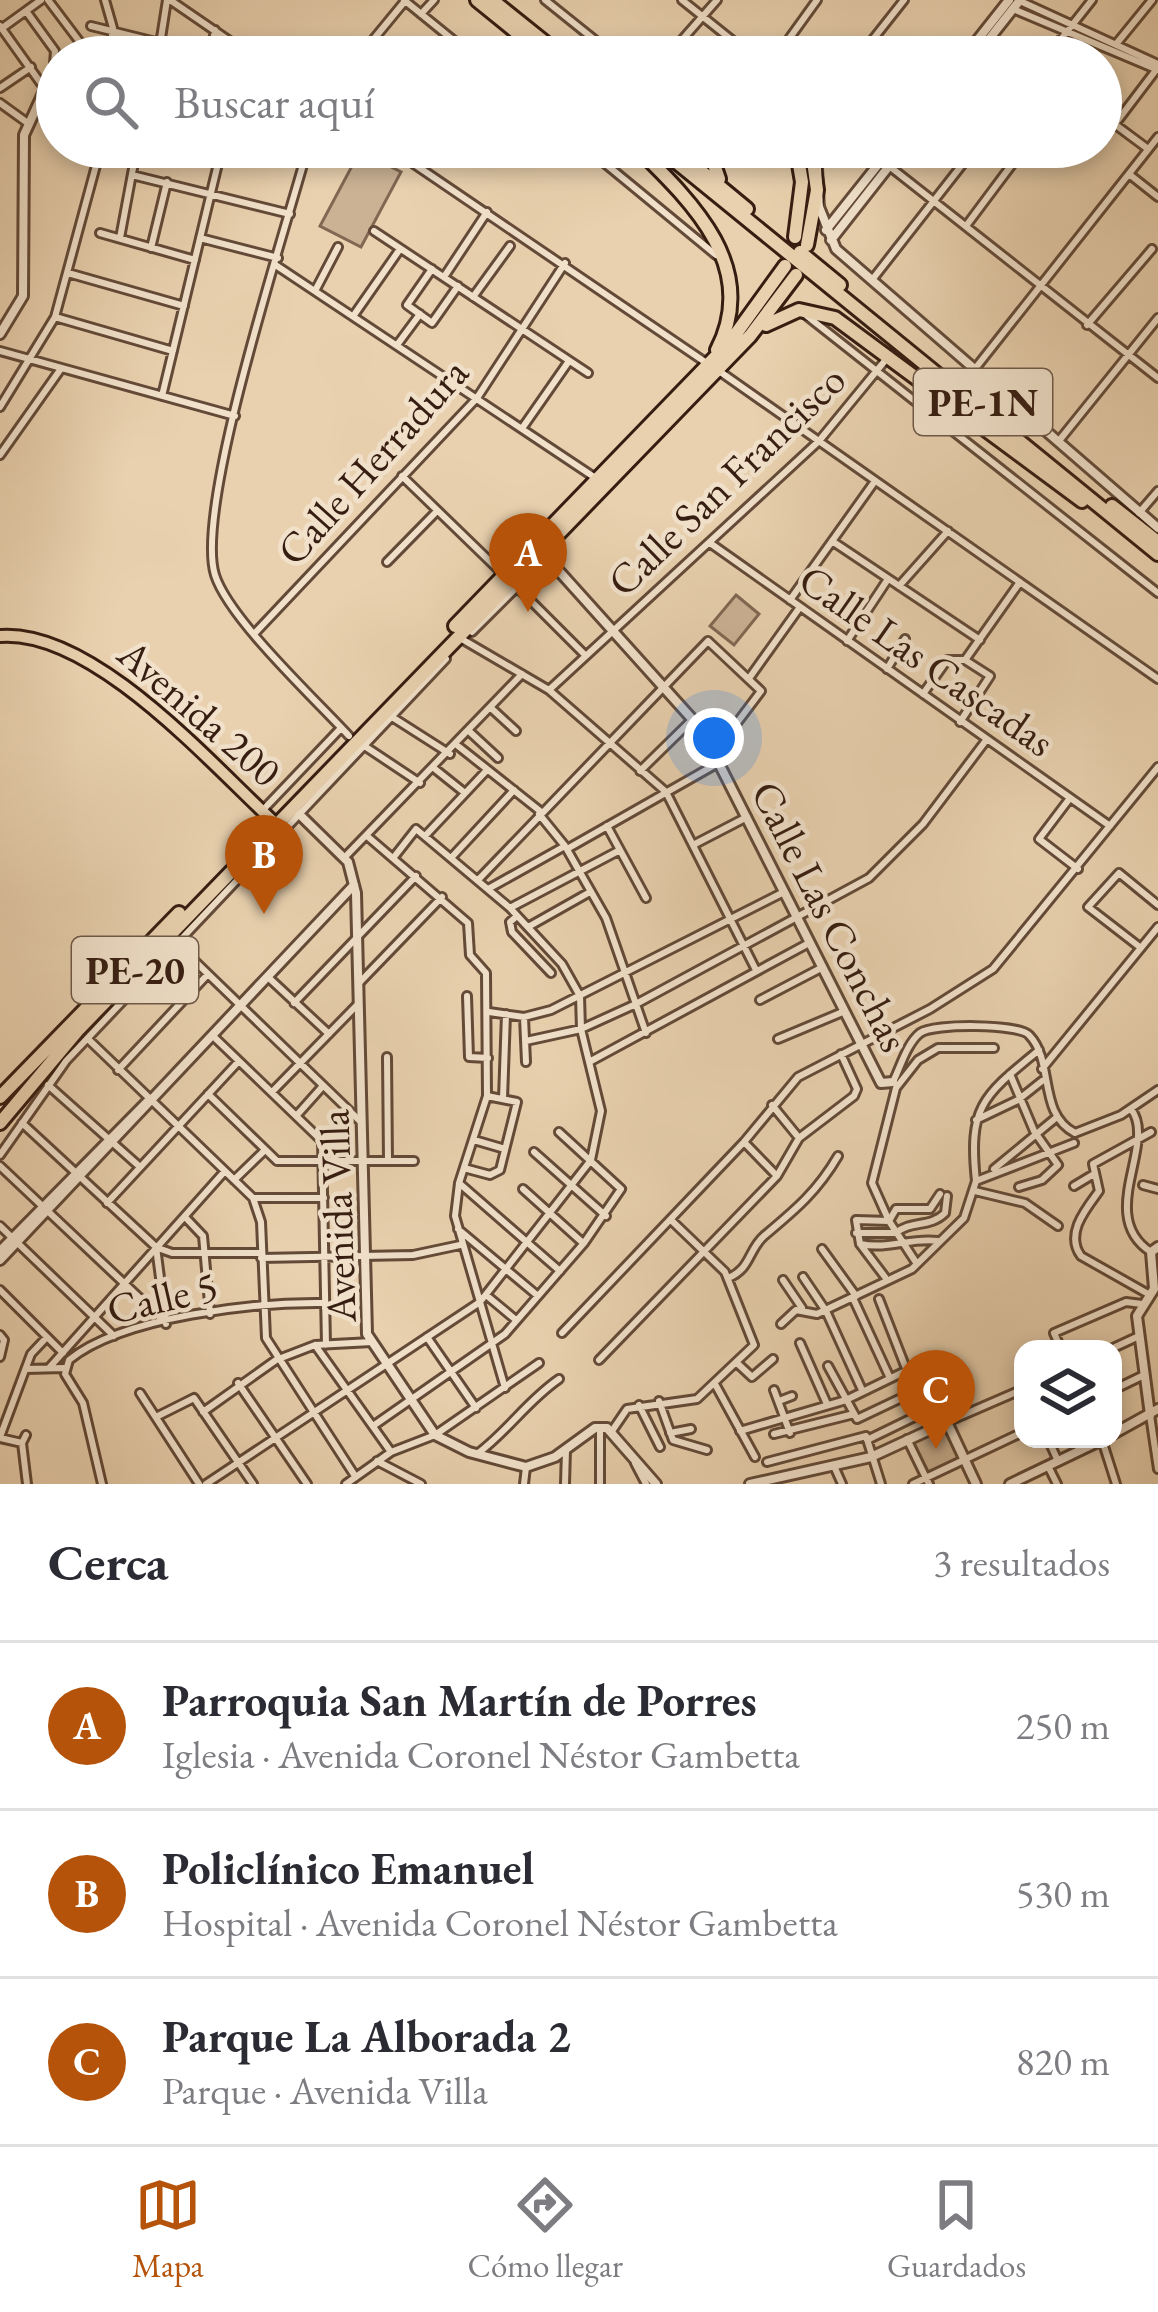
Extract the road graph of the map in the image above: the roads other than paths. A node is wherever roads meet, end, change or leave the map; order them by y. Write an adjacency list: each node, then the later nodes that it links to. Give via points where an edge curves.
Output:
1 (44, 0): 17 (street); 26 (street)
2 (105, 0): 22 (street)
3 (168, 0): 24 (street); 29 (street)
4 (405, 0): 18 (street); 32 (street)
5 (434, 0): 18 (street)
6 (477, 0): 34 (highway)
7 (492, 0): 35 (highway)
8 (545, 0): 36 (street)
9 (682, 0): 19 (street)
10 (717, 0): 19 (street)
11 (817, 0): 39 (street)
12 (904, 0): 40 (street)
13 (993, 0): 16 (street)
14 (1092, 0): 23 (street)
15 (1152, 0): 46 (street)
16 (1014, 2): 23 (street); 41 (street); 42 (street)
17 (26, 11): 20 (street); 25 (street)
18 (421, 14): 33 (street)
19 (703, 16): 37 (street); 38 (street)
20 (3, 26): 49 (street)
21 (91, 26): 22 (street)
22 (113, 28): 27 (street); 28 (street)
23 (1070, 28): 43 (street); 44 (street); 45 (street)
24 (215, 31): 30 (street); 31 (street)
25 (44, 36)
26 (75, 36)
27 (112, 36)
28 (138, 36)
29 (161, 36)
30 (214, 36)
31 (222, 36)
32 (376, 36)
33 (448, 36)
34 (522, 36)
35 (537, 36)
36 (590, 36)
37 (685, 36)
38 (727, 36)
39 (791, 36)
40 (876, 36)
41 (983, 36)
42 (990, 36)
43 (1064, 36)
44 (1085, 36)
45 (1097, 36)
46 (1122, 37)
47 (1122, 45): 50 (street)
48 (1122, 54): 50 (street)
49 (31, 67): 51 (street); 52 (street)
50 (1158, 68): 55 (street)
51 (36, 73)
52 (0, 88)
53 (0, 104): 56 (street)
54 (36, 113): 56 (street)
55 (1122, 115)
56 (29, 124): 117 (street, via 23,296)
57 (1122, 129): 59 (street)
58 (1158, 137): 59 (street)
59 (1148, 149): 76 (street)
60 (96, 168): 102 (street)
61 (133, 168): 77 (street)
62 (217, 168): 79 (street)
63 (302, 168): 85 (street)
64 (421, 168): 84 (street)
65 (611, 168): 100 (street)
66 (655, 168): 100 (highway, via 705,222)
67 (684, 168): 146 (highway, PE-1N)
68 (697, 168): 80 (highway, PE-1N)
69 (713, 168): 80 (highway)
70 (800, 168): 83 (highway, via 801,241)
71 (815, 168): 83 (highway)
72 (881, 168): 89 (street)
73 (891, 168): 82 (street)
74 (959, 168): 82 (street)
75 (1009, 168): 86 (street)
76 (1129, 174): 81 (street); 106 (street)
77 (132, 176): 78 (street); 91 (street)
78 (167, 182): 79 (street); 94 (street)
79 (212, 191): 85 (street); 90 (street)
80 (730, 195): 150 (highway, PE-1N)
81 (1158, 197)
82 (933, 201): 86 (street); 104 (street)
83 (818, 207): 89 (street)
84 (487, 212): 99 (street); 103 (street)
85 (290, 214): 98 (street)
86 (965, 227): 106 (street)
87 (374, 231): 95 (street)
88 (100, 233): 91 (street)
89 (829, 235): 104 (street)
90 (200, 238): 97 (street); 98 (street)
91 (120, 239): 94 (street)
92 (510, 246): 108 (street)
93 (338, 247): 107 (street)
94 (151, 248): 97 (street)
95 (400, 249): 101 (street); 112 (street)
96 (1152, 249): 115 (street)
97 (195, 260): 109 (street)
98 (278, 262): 107 (street); 135 (street)
99 (565, 263): 116 (street, Calle Herradura); 126 (street)
100 (726, 263): 126 (highway, via 730,313)
101 (432, 269): 103 (street); 111 (street, via 407,305)
102 (68, 273): 109 (street); 113 (street)
103 (444, 277): 105 (street)
104 (872, 280): 128 (street)
105 (458, 286): 108 (street); 111 (street, via 432,323)
106 (1040, 287): 115 (street); 128 (street)
107 (315, 291): 112 (street)
108 (473, 297): 116 (street)
109 (184, 306): 121 (street)
110 (800, 310): 118 (highway); 123 (highway, via 835,318); 129 (street)
111 (420, 314): 119 (street)
112 (353, 316): 119 (street)
113 (55, 317): 121 (street); 124 (street)
114 (1158, 318): 122 (street)
115 (1087, 325): 122 (street)
116 (521, 329): 125 (street); 133 (street, Calle Herradura)
117 (0, 334)
118 (750, 336): 126 (highway, PE-20); 126 (highway, via 790,271)
119 (397, 346): 133 (street)
120 (0, 351): 124 (street)
121 (173, 351): 132 (street)
122 (1129, 355): 131 (street); 138 (street)
123 (887, 357): 129 (street, Calle San Francisco); 146 (highway)
124 (33, 361): 127 (street); 134 (street)
125 (568, 361): 130 (street); 136 (street)
126 (712, 367): 137 (street); 141 (highway, PE-20); 152 (highway, PE-20)
127 (61, 368): 132 (street); 139 (street)
128 (974, 370): 138 (street)
129 (877, 372): 137 (street, Calle San Francisco); 159 (street)
130 (587, 373)
131 (1158, 378)
132 (162, 396): 135 (street)
133 (477, 398): 136 (street); 140 (street, Calle Herradura)
134 (0, 407)
135 (235, 416): 163 (street, via 209,542 221,590)
136 (522, 428): 141 (street)
137 (819, 441): 142 (street); 151 (street, Calle San Francisco)
138 (1058, 442): 145 (street)
139 (0, 455)
140 (402, 476): 144 (street); 163 (street, Calle Herradura)
141 (597, 479): 152 (highway, PE-20)
142 (876, 481): 148 (street); 149 (street)
143 (1158, 491): 145 (street)
144 (437, 511): 154 (street); 157 (street)
145 (1139, 513): 147 (street)
146 (1124, 527): 153 (highway, PE-1N)
147 (1158, 528)
148 (948, 531): 156 (street); 158 (street)
149 (832, 541): 155 (street); 160 (street)
150 (1158, 542)
151 (710, 544): 160 (street, Calle Las Cascadas); 162 (street, Calle San Francisco)
152 (540, 551): 157 (highway, PE-20); 157 (street); 162 (street, Calle Las Conchas)
153 (1158, 554)
154 (387, 562)
155 (888, 579): 158 (street); 168 (street)
156 (1020, 582): 167 (street); 174 (street)
157 (512, 583): 165 (highway, PE-20); 169 (street); 183 (highway, PE-20)
158 (899, 586): 167 (street)
159 (1158, 593)
160 (790, 600): 161 (street, Calle Las Cascadas)
161 (800, 607): 168 (street, Calle Las Cascadas); 173 (street)
162 (615, 630): 169 (street, Calle San Francisco); 175 (street, Calle Las Conchas)
163 (255, 633): 183 (street)
164 (0, 636): 205 (main road, Avenida 200, via 44,639 84,655)
165 (460, 638): 172 (street); 179 (highway, PE-20)
166 (905, 639): 171 (street)
167 (980, 640): 170 (street)
168 (848, 641): 171 (street, Calle Las Cascadas)
169 (586, 656): 176 (street, Calle San Francisco)
170 (965, 660): 177 (street, via 947,660); 181 (street, via 990,676)
171 (887, 669): 177 (street, Calle Las Cascadas)
172 (522, 674): 176 (street); 178 (street)
173 (749, 679): 175 (street, via 708,641); 189 (street, via 761,691)
174 (1158, 679)
175 (663, 683): 180 (street, Calle Las Conchas); 186 (street)
176 (549, 690): 186 (street)
177 (923, 694): 181 (street, Calle Las Cascadas)
178 (491, 708): 182 (street); 184 (street)
179 (387, 714): 187 (street); 190 (street); 202 (highway, PE-20)
180 (693, 719): 189 (street, Calle Las Conchas); 196 (street)
181 (960, 722): 185 (street, Calle Las Cascadas)
182 (516, 731)
183 (345, 732): 205 (highway, PE-20)
184 (470, 733): 188 (street); 191 (street)
185 (987, 739): 201 (street, Calle Las Cascadas); 229 (street, via 889,863)
186 (610, 740): 196 (street); 203 (street)
187 (363, 746): 197 (street); 202 (street)
188 (458, 746): 190 (street); 195 (street)
189 (715, 752): 192 (street, Calle Las Conchas)
190 (450, 754): 194 (street)
191 (498, 758)
192 (720, 762): 200 (street); 204 (street, Calle Las Conchas)
193 (1158, 767): 207 (street)
194 (434, 769): 197 (street); 199 (street)
195 (488, 770): 198 (street); 199 (street)
196 (640, 771): 200 (street)
197 (420, 783): 208 (street)
198 (514, 790): 203 (street); 215 (street)
199 (465, 793): 209 (street)
200 (667, 793): 206 (street); 210 (street)
201 (1070, 798): 207 (street, Calle Las Cascadas); 217 (street, via 1039,838)
202 (296, 810): 205 (highway, PE-20); 213 (street, Avenida Villa)
203 (540, 813): 211 (street); 219 (street)
204 (747, 818): 210 (street); 223 (street, Calle Las Conchas)
205 (273, 821): 234 (highway, PE-20); 284 (highway, PE-20)
206 (607, 826): 211 (street); 212 (street)
207 (1110, 826): 217 (street)
208 (367, 836): 213 (street); 214 (street)
209 (425, 836): 214 (street, via 416,829); 215 (street)
210 (693, 845): 230 (street)
211 (566, 847): 216 (street); 221 (street)
212 (620, 850): 216 (street); 225 (street)
213 (344, 857): 220 (street, Avenida Villa)
214 (394, 857): 218 (street)
215 (451, 858): 219 (street)
216 (578, 869): 222 (street); 227 (street)
217 (1078, 869): 263 (street, via 993,969)
218 (416, 875): 224 (street); 233 (street)
219 (478, 881): 221 (street)
220 (355, 884): 233 (street, Avenida Villa); 243 (street)
221 (488, 889): 227 (street)
222 (590, 892): 231 (street); 240 (street)
223 (784, 892): 229 (street, Calle Las Conchas); 230 (street)
224 (442, 897): 244 (street); 253 (street, via 468,923 470,955 486,973)
225 (646, 898)
226 (1158, 905): 237 (street, via 1119,873 1088,907)
227 (510, 908): 228 (street)
228 (517, 916): 231 (street); 241 (street, via 512,932)
229 (797, 916): 235 (street, Calle Las Conchas); 236 (street)
230 (731, 920): 236 (street); 240 (street)
231 (528, 927): 246 (street)
232 (1158, 927): 237 (street)
233 (358, 935): 244 (street, Avenida Villa); 249 (street)
234 (173, 940): 242 (street); 258 (highway, PE-20)
235 (811, 943): 238 (street, Calle Las Conchas); 239 (street)
236 (744, 945): 239 (street); 250 (street)
237 (1141, 948): 274 (street)
238 (823, 967): 247 (street); 252 (street, Calle Las Conchas)
239 (756, 970): 257 (street)
240 (628, 972): 246 (street); 250 (street)
241 (551, 973)
242 (208, 974): 251 (street); 273 (street)
243 (268, 978): 249 (street); 251 (street)
244 (360, 982): 248 (street, Avenida Villa)
245 (467, 996): 268 (street, via 469,1057)
246 (580, 996): 255 (street); 256 (street)
247 (760, 1000)
248 (361, 1001): 259 (street); 295 (street, Avenida Villa)
249 (295, 1003): 259 (street)
250 (636, 1004): 256 (street); 257 (street)
251 (241, 1007): 260 (street); 272 (street)
252 (845, 1011): 261 (street); 263 (street, Calle Las Conchas)
253 (489, 1012): 254 (street); 268 (street)
254 (506, 1014): 255 (street); 285 (street)
255 (524, 1017): 262 (street)
256 (581, 1029): 262 (street); 270 (street)
257 (646, 1033): 270 (street)
258 (83, 1034): 273 (street); 276 (highway, PE-20)
259 (328, 1034): 272 (street)
260 (213, 1036): 269 (street); 287 (street)
261 (778, 1040)
262 (526, 1041): 271 (street)
263 (861, 1043): 266 (street); 278 (street, Calle Las Conchas, via 881,1084)
264 (994, 1048): 343 (street, via 938,1048 896,1088 872,1184)
265 (1039, 1051): 274 (street); 275 (street); 278 (street, via 1019,1028 941,1026 916,1037)
266 (841, 1054): 288 (street, via 798,1077); 300 (street, via 856,1093)
267 (387, 1058): 315 (street)
268 (488, 1058): 283 (street)
269 (239, 1060): 281 (street); 282 (street)
270 (591, 1061): 312 (street, via 601,1111)
271 (526, 1062)
272 (299, 1064): 279 (street); 281 (street)
273 (118, 1070): 287 (street)
274 (1042, 1070): 277 (street)
275 (1010, 1074): 286 (street); 292 (street)
276 (42, 1079): 293 (street); 294 (highway, PE-20); 302 (street)
277 (1043, 1080): 286 (street); 291 (street)
278 (893, 1082)
279 (323, 1086): 290 (street); 295 (street)
280 (1158, 1090): 289 (street)
281 (272, 1092): 290 (street)
282 (208, 1094): 296 (street); 307 (street)
283 (487, 1096): 285 (street); 301 (street)
284 (0, 1097)
285 (503, 1099): 305 (street, via 518,1102)
286 (1018, 1100): 292 (street); 297 (street)
287 (149, 1101): 296 (street); 302 (street)
288 (772, 1105): 300 (street); 303 (street)
289 (1130, 1109): 291 (street, via 1082,1133); 299 (street)
290 (297, 1115): 313 (street, via 322,1141)
291 (1058, 1116): 297 (street)
292 (973, 1121): 329 (street)
293 (21, 1122): 310 (street); 323 (street)
294 (0, 1123)
295 (362, 1123): 314 (street, Avenida Villa)
296 (177, 1127): 318 (street); 320 (street)
297 (1034, 1131): 309 (street); 324 (street)
298 (559, 1132): 312 (street)
299 (1151, 1132): 306 (street); 322 (street, via 1093,1164)
300 (800, 1138): 325 (street)
301 (474, 1140): 305 (street); 319 (street)
302 (108, 1141): 318 (street); 323 (street)
303 (745, 1142): 325 (street); 342 (street)
304 (1074, 1143): 309 (street)
305 (505, 1148): 319 (street, via 497,1174)
306 (1151, 1148)
307 (265, 1150): 313 (street, via 277,1161); 326 (street)
308 (534, 1152): 332 (street)
309 (1049, 1153): 324 (street); 330 (street, via 1056,1169)
310 (0, 1155)
311 (838, 1156): 370 (street, via 824,1185 800,1198 742,1273)
312 (591, 1160): 332 (street); 340 (street, via 620,1190)
313 (323, 1161): 314 (street); 336 (street)
314 (362, 1161): 315 (street); 363 (street, Avenida Villa)
315 (388, 1161): 316 (street)
316 (414, 1161)
317 (0, 1166): 338 (street)
318 (140, 1167): 337 (street)
319 (464, 1168): 327 (street)
320 (225, 1171): 326 (street); 341 (street)
321 (1149, 1173): 328 (street)
322 (1094, 1174): 331 (street); 375 (street, via 1099,1191 1078,1221 1076,1251)
323 (77, 1175): 337 (street); 338 (street)
324 (986, 1175): 329 (street)
325 (777, 1176): 359 (street)
326 (234, 1180): 335 (street)
327 (459, 1183): 346 (street); 351 (street)
328 (1143, 1185): 334 (street); 360 (street, via 1131,1221 1136,1240)
329 (975, 1186): 345 (street, via 1025,1203); 350 (street, via 964,1218)
330 (1019, 1186)
331 (1074, 1186)
332 (573, 1188): 339 (street); 340 (street)
333 (524, 1189): 339 (street)
334 (1158, 1189)
335 (254, 1198): 336 (street); 362 (street)
336 (324, 1198): 364 (street)
337 (107, 1203): 356 (street)
338 (45, 1210): 349 (street); 373 (street)
339 (551, 1215): 351 (street); 352 (street)
340 (606, 1216): 352 (street)
341 (185, 1217): 356 (street); 361 (street)
342 (671, 1220): 359 (street); 390 (street)
343 (889, 1221): 347 (street, via 856,1220); 348 (street); 348 (street, via 896,1209 930,1209 944,1195 942,1217)
344 (0, 1226): 349 (street)
345 (1058, 1226)
346 (456, 1227): 354 (street); 367 (street)
347 (856, 1233): 348 (street); 353 (street)
348 (896, 1233): 355 (street)
349 (14, 1240): 358 (street); 365 (street); 386 (street)
350 (939, 1241): 355 (street); 366 (street)
351 (528, 1242): 367 (street); 368 (street)
352 (584, 1243): 368 (street)
353 (860, 1244): 355 (street); 371 (street)
354 (460, 1245): 363 (street); 378 (street)
355 (903, 1246): 366 (street)
356 (156, 1247): 361 (street); 373 (street); 388 (street)
357 (822, 1249): 377 (street)
358 (0, 1250)
359 (705, 1250): 370 (street); 407 (street)
360 (1154, 1250): 375 (street)
361 (206, 1253): 362 (street); 385 (street)
362 (262, 1255): 364 (street); 380 (street)
363 (363, 1257): 364 (street); 397 (street, Avenida Villa)
364 (325, 1258): 381 (street)
365 (0, 1260)
366 (917, 1264): 371 (street)
367 (507, 1268): 376 (street); 378 (street)
368 (560, 1271): 376 (street)
369 (803, 1277): 384 (street)
370 (728, 1278): 409 (street, via 755,1338)
371 (886, 1278): 377 (street)
372 (783, 1280): 383 (street)
373 (124, 1282): 386 (street); 388 (street)
374 (0, 1290): 393 (street)
375 (1150, 1295): 382 (street)
376 (538, 1296): 387 (street)
377 (855, 1297): 384 (street); 419 (street)
378 (483, 1299): 387 (street); 394 (street); 399 (street)
379 (879, 1299): 417 (street)
380 (262, 1303): 381 (street, Calle 5); 385 (street, Calle 5); 406 (street)
381 (326, 1303): 401 (street)
382 (1142, 1304): 392 (street); 396 (street, via 1126,1302 1054,1333)
383 (802, 1308): 384 (street); 389 (street)
384 (826, 1311): 428 (street)
385 (210, 1315): 388 (street, Calle 5)
386 (92, 1317): 391 (street); 403 (street)
387 (516, 1320): 399 (street)
388 (166, 1324): 391 (street, Calle 5)
389 (781, 1324)
390 (562, 1333)
391 (114, 1336): 413 (street, Calle 5)
392 (1139, 1336): 400 (street); 418 (street)
393 (47, 1337): 403 (street); 414 (street)
394 (427, 1337): 410 (street); 416 (street)
395 (2, 1338): 404 (street)
396 (1057, 1340)
397 (373, 1342): 401 (street); 410 (street, Avenida Villa)
398 (800, 1343): 436 (street)
399 (494, 1344): 416 (street); 424 (street)
400 (1122, 1344)
401 (326, 1345): 402 (street)
402 (315, 1346): 406 (street); 425 (street)
403 (63, 1352): 415 (street)
404 (0, 1357)
405 (773, 1359): 409 (street, via 752,1377)
406 (276, 1360): 421 (street); 442 (street)
407 (599, 1360)
408 (539, 1363): 424 (street)
409 (737, 1363): 422 (street)
410 (388, 1364): 425 (street); 432 (street, Avenida Villa)
411 (828, 1366): 433 (street)
412 (916, 1366): 417 (street)
413 (64, 1368): 415 (street); 488 (street, Calle 5, via 89,1422)
414 (25, 1369): 415 (street); 458 (street)
415 (50, 1369)
416 (451, 1371): 432 (street); 439 (street)
417 (907, 1371): 419 (street)
418 (1144, 1375): 423 (street); 441 (street)
419 (890, 1378): 428 (street)
420 (560, 1379): 469 (street)
421 (238, 1382): 440 (street); 459 (street)
422 (715, 1384): 434 (street, via 697,1399); 452 (street)
423 (1122, 1386)
424 (505, 1388): 439 (street)
425 (348, 1390): 442 (street); 447 (street)
426 (774, 1390): 435 (street)
427 (916, 1390): 443 (street)
428 (862, 1391): 433 (street)
429 (140, 1393): 444 (street)
430 (1014, 1393): 446 (street)
431 (792, 1396): 435 (street)
432 (412, 1399): 447 (street); 456 (street, Avenida Villa)
433 (846, 1400): 436 (street); 443 (street)
434 (659, 1401): 438 (street); 453 (street)
435 (779, 1401): 445 (street)
436 (826, 1404): 445 (street)
437 (941, 1404): 461 (street)
438 (639, 1405): 451 (street, via 621,1412); 462 (street)
439 (476, 1408): 456 (street)
440 (203, 1412): 444 (street, via 189,1397); 475 (street)
441 (1154, 1412): 450 (street); 472 (street)
442 (311, 1414): 459 (street); 482 (street)
443 (854, 1414): 454 (street)
444 (156, 1418): 489 (street)
445 (788, 1419): 452 (street); 454 (street)
446 (947, 1422): 460 (street); 473 (street)
447 (373, 1426): 468 (street)
448 (600, 1427): 451 (street); 466 (street); 495 (street)
449 (691, 1429): 453 (street)
450 (1122, 1429)
451 (612, 1431): 477 (street)
452 (740, 1431): 470 (street)
453 (670, 1433): 467 (street)
454 (790, 1433): 455 (street)
455 (774, 1434)
456 (435, 1435): 468 (street); 469 (street)
457 (1014, 1436): 473 (street)
458 (0, 1437): 487 (street, via 24,1439)
459 (275, 1438): 475 (street); 491 (street)
460 (907, 1439): 471 (street); 484 (street)
461 (867, 1440): 471 (street); 476 (street)
462 (660, 1447)
463 (1050, 1448): 478 (street)
464 (1086, 1448): 478 (street)
465 (1105, 1448): 486 (street)
466 (566, 1450): 479 (street); 494 (street)
467 (707, 1450)
468 (391, 1453): 474 (street)
469 (477, 1454): 479 (street)
470 (754, 1456)
471 (871, 1456): 480 (street); 500 (street)
472 (1157, 1456): 481 (street)
473 (964, 1459): 484 (street); 502 (street)
474 (376, 1461): 482 (street); 485 (street)
475 (238, 1462): 489 (street); 490 (street)
476 (767, 1462)
477 (635, 1463): 496 (street); 497 (street)
478 (1053, 1463): 503 (street); 504 (street)
479 (526, 1466): 493 (street)
480 (834, 1466): 483 (street); 499 (street)
481 (1158, 1469)
482 (355, 1476): 492 (street)
483 (774, 1481): 498 (street)
484 (927, 1481): 501 (street)
485 (416, 1483)
486 (1113, 1483)
487 (27, 1484)
488 (102, 1484)
489 (203, 1484)
490 (253, 1484)
491 (307, 1484)
492 (346, 1484)
493 (524, 1484)
494 (566, 1484)
495 (600, 1484)
496 (646, 1484)
497 (656, 1484)
498 (750, 1484)
499 (842, 1484)
500 (881, 1484)
501 (913, 1484)
502 (976, 1484)
503 (1010, 1484)
504 (1057, 1484)

